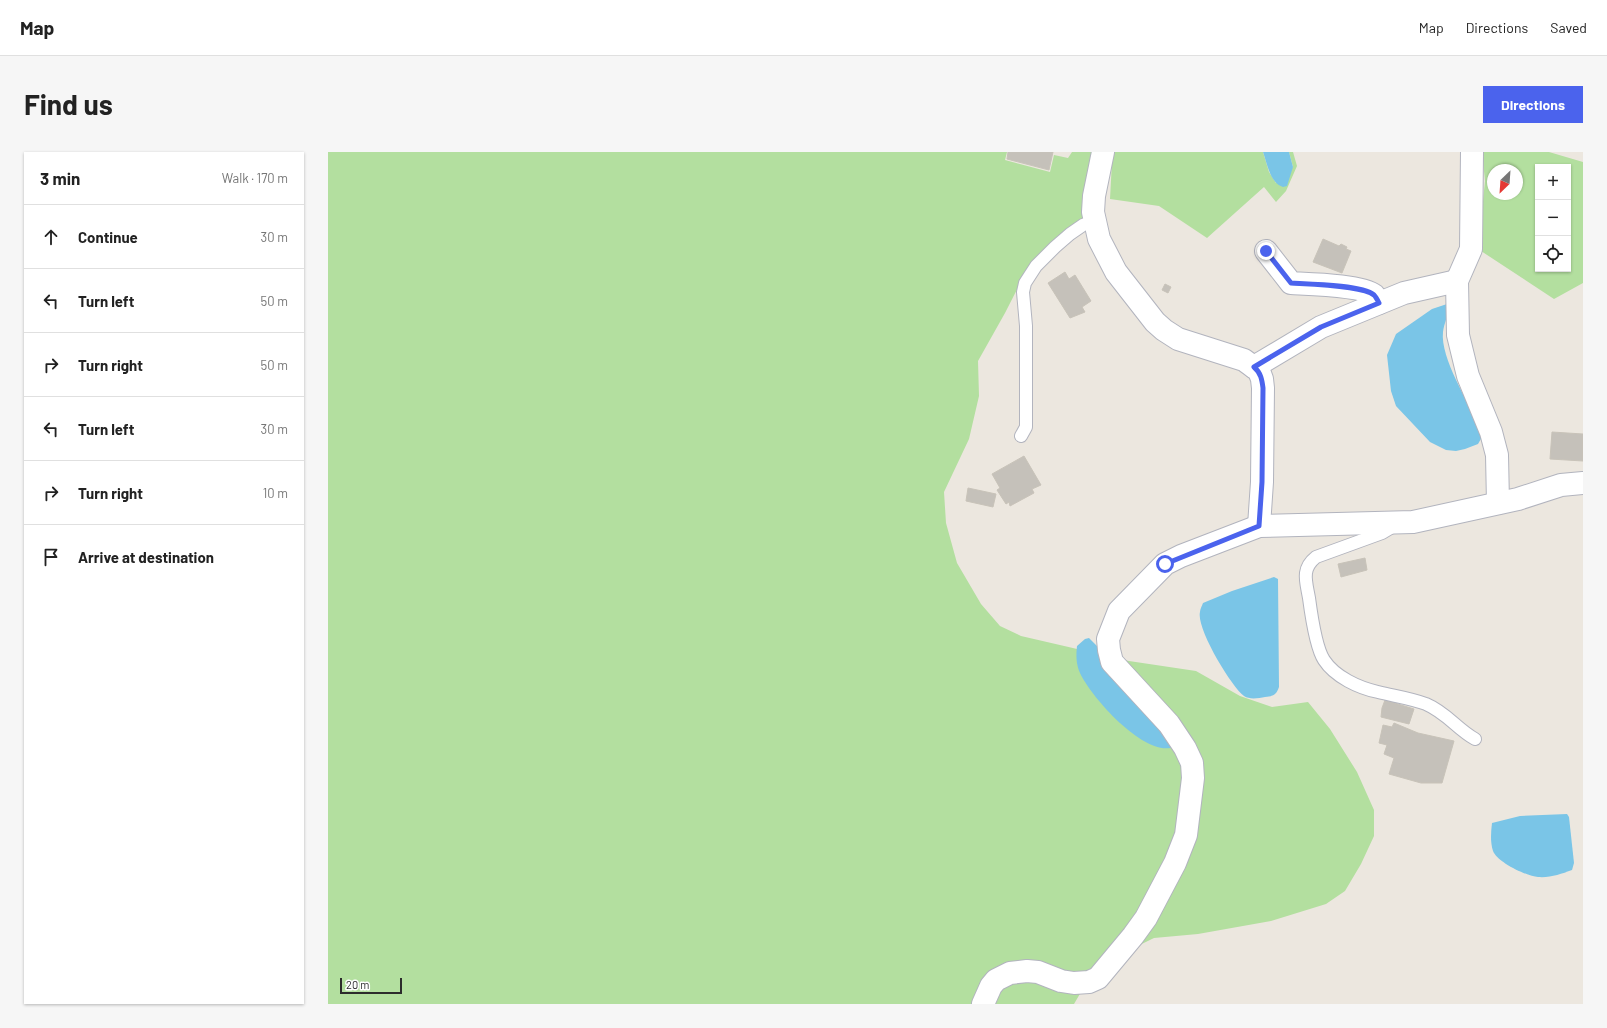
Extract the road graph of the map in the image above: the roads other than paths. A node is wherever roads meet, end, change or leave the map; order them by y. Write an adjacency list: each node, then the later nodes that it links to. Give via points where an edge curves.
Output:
1 (1103, 152): 3 (street, via 1094,196)
2 (1472, 152): 5 (street, via 1472,249)
3 (1094, 221): 7 (street, via 1099,239 1116,272 1155,322 1178,339 1232,355); 8 (lane, via 1083,225 1055,247 1036,266 1025,284 1023,292 1026,326 1026,428)
4 (1266, 251): 6 (street, via 1291,283 1364,291 1374,295)
5 (1458, 281): 6 (street, via 1404,293); 10 (street, via 1458,335 1468,376 1491,432 1497,455)
6 (1379, 303): 7 (street, via 1321,327)
7 (1254, 367): 12 (street, via 1259,371 1263,388)
8 (1021, 436)
9 (1583, 483): 10 (street, via 1561,485)
10 (1498, 503): 11 (street)
11 (1398, 524): 12 (street); 13 (lane, via 1309,562 1305,579 1321,654 1334,671 1357,685 1426,704 1442,712)
12 (1259, 526): 14 (street, via 1165,564 1119,611 1108,639 1112,662 1169,724 1186,748 1192,763 1193,778 1186,835 1175,863 1146,918 1098,978 1089,982 1074,983 1038,972 1010,973 996,980)
13 (1475, 739)
14 (983, 1004)

